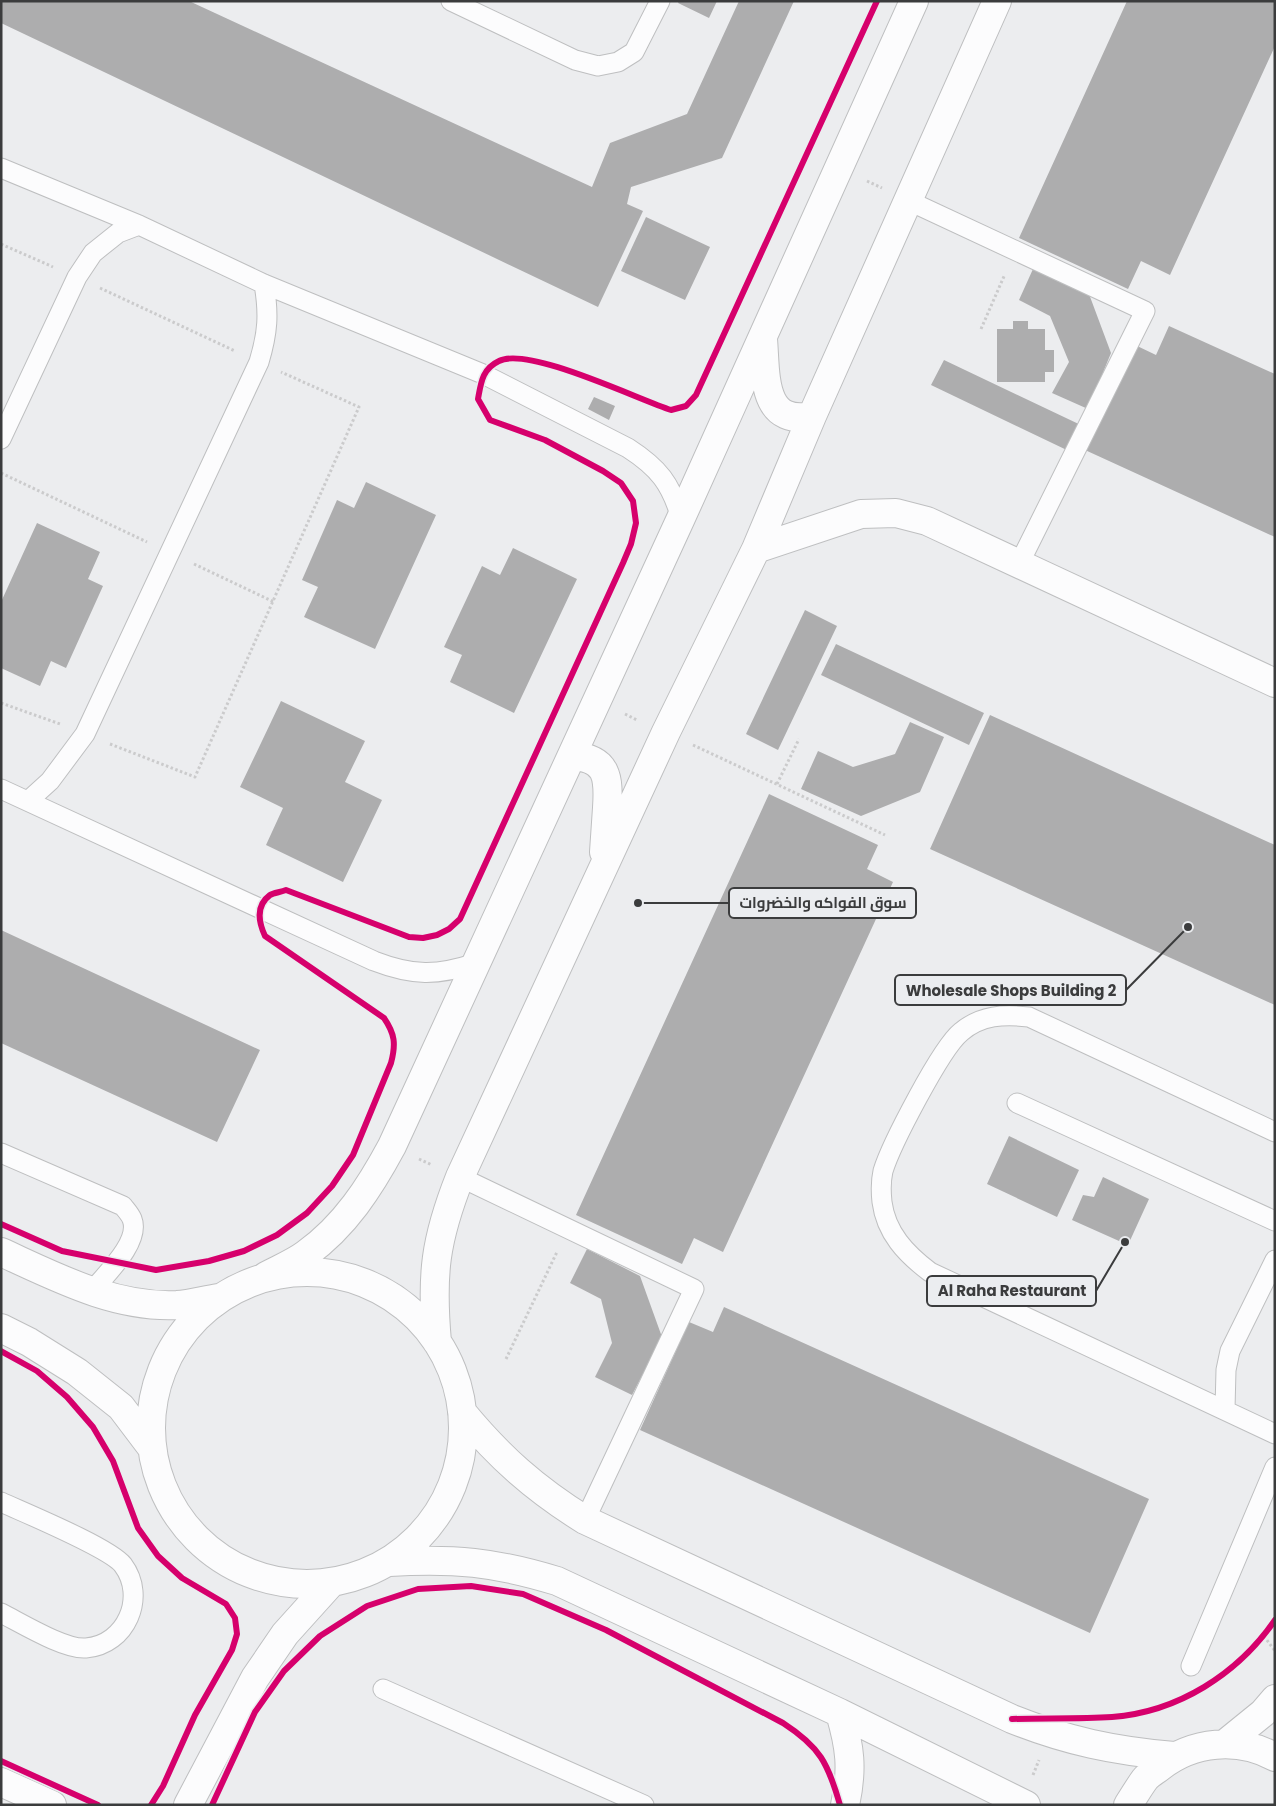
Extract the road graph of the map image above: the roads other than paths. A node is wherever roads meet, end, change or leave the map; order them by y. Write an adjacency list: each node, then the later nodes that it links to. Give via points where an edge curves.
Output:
1 (451, 1): 2 (lane, via 575,60 598,66 618,62 634,52)
2 (660, 1)
3 (914, 1): 9 (street)
4 (997, 1): 6 (street)
5 (1, 168): 7 (lane)
6 (907, 200): 10 (street); 14 (lane, via 1145,311)
7 (139, 225): 8 (lane); 11 (lane, via 118,233 93,252 77,277)
8 (264, 284): 12 (lane, via 483,374 628,448 648,460 663,476); 18 (lane, via 268,310 267,337 259,362 85,734 50,781)
9 (762, 337): 10 (street, via 767,385 776,409 787,416); 12 (street)
10 (812, 416): 13 (street)
11 (1, 439)
12 (681, 518): 16 (street)
13 (756, 549): 14 (street, via 861,514 896,513 928,521); 19 (street)
14 (1019, 564): 15 (street)
15 (1275, 684)
16 (572, 756): 19 (street, via 584,756 605,772 608,784); 20 (street)
17 (1, 789): 18 (lane)
18 (28, 801): 20 (lane, via 398,971 451,972)
19 (602, 868): 24 (street)
20 (476, 963): 28 (street, via 370,1187 341,1223 306,1254)
21 (1017, 1103): 25 (lane)
22 (1275, 1132): 33 (lane, via 1029,1016 1005,1014 981,1020 960,1032 945,1051 892,1146 883,1173 882,1202 890,1230 906,1254 930,1272)
23 (1, 1153): 29 (lane, via 123,1206 132,1220 132,1238)
24 (460, 1177): 32 (street, via 444,1219 435,1259 433,1300); 39 (lane, via 694,1289)
25 (1275, 1221)
26 (1, 1252): 29 (street)
27 (1275, 1260): 33 (lane, via 1230,1351)
28 (266, 1276): 30 (street); 32 (street, via 314,1271 362,1281 404,1306)
29 (92, 1291): 30 (street, via 134,1302 176,1305)
30 (218, 1298): 36 (street, via 187,1327 164,1364 152,1405)
31 (1, 1328): 36 (street, via 84,1378 121,1407)
32 (437, 1342): 34 (street, via 454,1375)
33 (1225, 1409): 35 (lane)
34 (462, 1412): 39 (street, via 518,1473); 40 (street, via 460,1456 447,1497 422,1533)
35 (1273, 1432)
36 (152, 1448): 41 (street, via 166,1496 194,1537 234,1567 281,1583)
37 (1275, 1467): 43 (lane)
38 (1, 1502): 42 (lane, via 100,1548 123,1564 134,1590 130,1618 112,1640 85,1648 58,1641)
39 (585, 1520): 48 (street, via 1012,1719 1091,1745 1132,1753)
40 (389, 1562): 41 (street, via 361,1575); 46 (street, via 474,1561 516,1568 557,1581)
41 (331, 1583): 54 (street, via 285,1634 256,1678)
42 (1, 1614)
43 (1191, 1666)
44 (383, 1689): 55 (lane)
45 (1275, 1699): 47 (street)
46 (840, 1713): 56 (street, via 850,1745 851,1780); 57 (street)
47 (1226, 1744): 48 (street, via 1199,1746); 49 (street, via 1261,1750)
48 (1174, 1756): 58 (street, via 1146,1778)
49 (1275, 1758)
50 (1, 1782): 53 (street)
51 (1, 1786): 52 (street)
52 (14, 1805)
53 (52, 1805)
54 (188, 1805)
55 (644, 1805)
56 (845, 1805)
57 (1026, 1805)
58 (1128, 1805)

